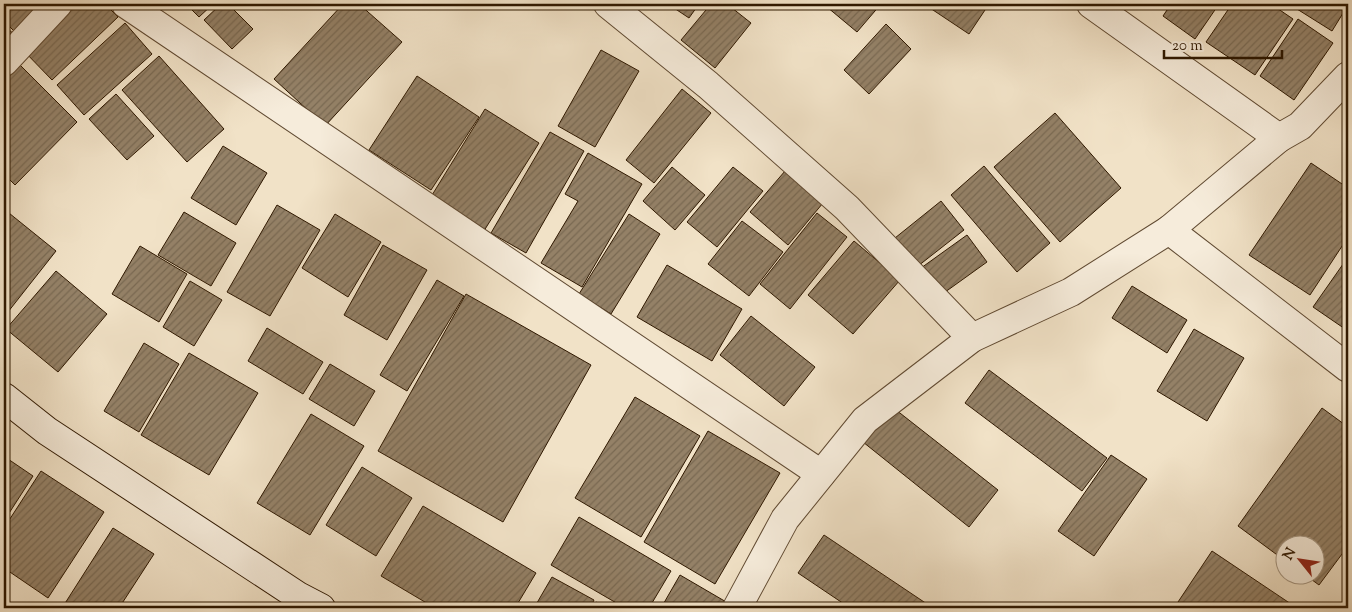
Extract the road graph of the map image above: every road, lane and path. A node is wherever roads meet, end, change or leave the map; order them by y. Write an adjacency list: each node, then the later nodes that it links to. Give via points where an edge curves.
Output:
1 (58, 4): 5 (street)
2 (126, 4): 12 (street)
3 (608, 4): 9 (street, via 708,85 847,208)
4 (1090, 4): 7 (street)
5 (4, 62)
6 (1348, 76): 7 (street, via 1300,126)
7 (1279, 138): 8 (street)
8 (1168, 230): 9 (street, via 1070,292); 10 (street)
9 (972, 338): 12 (street, via 864,420)
10 (1348, 368)
11 (4, 397): 13 (street, via 56,436 298,596)
12 (821, 474): 14 (street, via 785,519)
13 (322, 608)
14 (737, 608)

